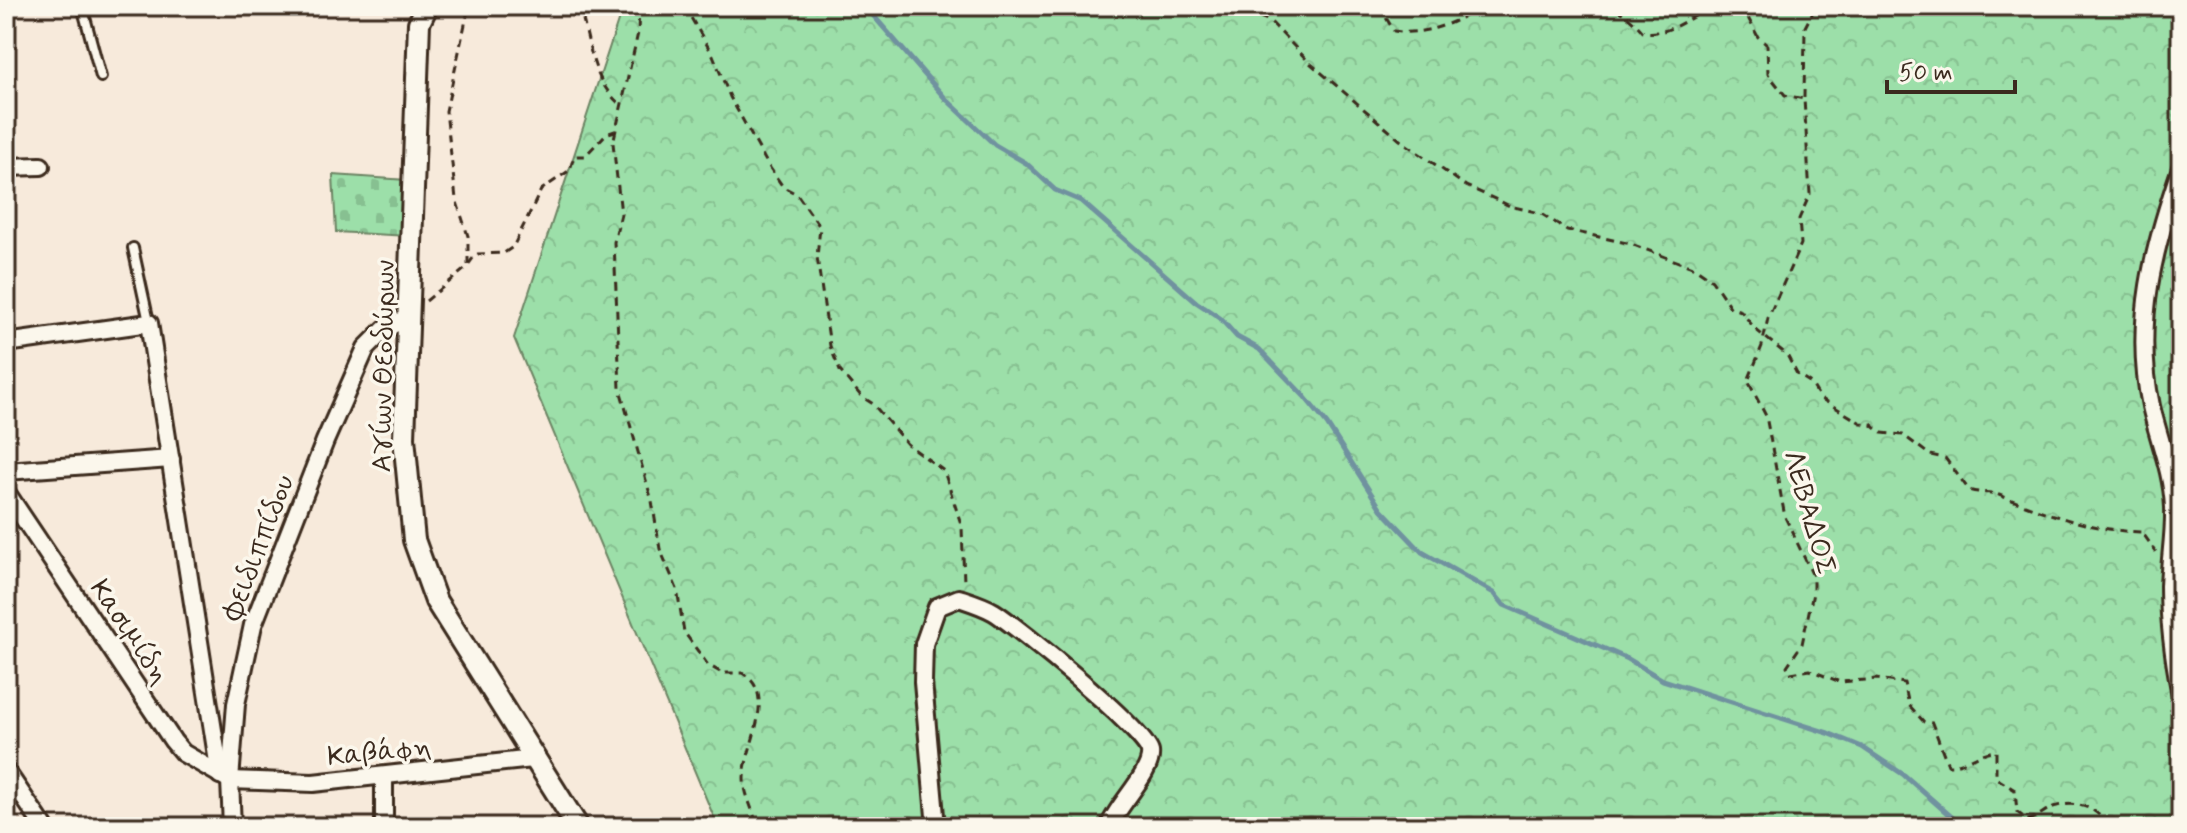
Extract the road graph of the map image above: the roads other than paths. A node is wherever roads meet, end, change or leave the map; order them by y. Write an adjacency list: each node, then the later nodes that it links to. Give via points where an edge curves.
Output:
1 (82, 6): 3 (lane)
2 (422, 12): 8 (street, Αγίων Θεοδώρων)
3 (101, 77)
4 (41, 166): 5 (street)
5 (12, 167)
6 (2181, 168): 14 (street, via 2160,230 2143,310 2151,406 2170,466 2174,660)
7 (133, 248): 9 (lane)
8 (408, 313): 15 (street, Αγίων Θεοδώρων, via 404,438 414,540 436,601); 18 (street, Φειδιππίδου, via 366,348 325,441 253,625)
9 (149, 323): 10 (street); 11 (street)
10 (6, 343)
11 (171, 459): 12 (street); 18 (street)
12 (6, 471)
13 (6, 492): 18 (street, Κασιμίδη, via 173,741)
14 (2181, 695)
15 (533, 759): 17 (street, Καβάφη); 22 (street, Αγίων Θεοδώρων)
16 (6, 771): 19 (street)
17 (384, 777): 18 (street, Καβάφη, via 313,783); 21 (street)
18 (225, 778): 20 (street, Φειδιππίδου)
19 (44, 827)
20 (232, 827)
21 (384, 827)
22 (578, 827)
23 (936, 827): 24 (street, via 924,644 937,607 959,598 994,612 1106,701 1144,739 1149,766)
24 (1109, 827)

